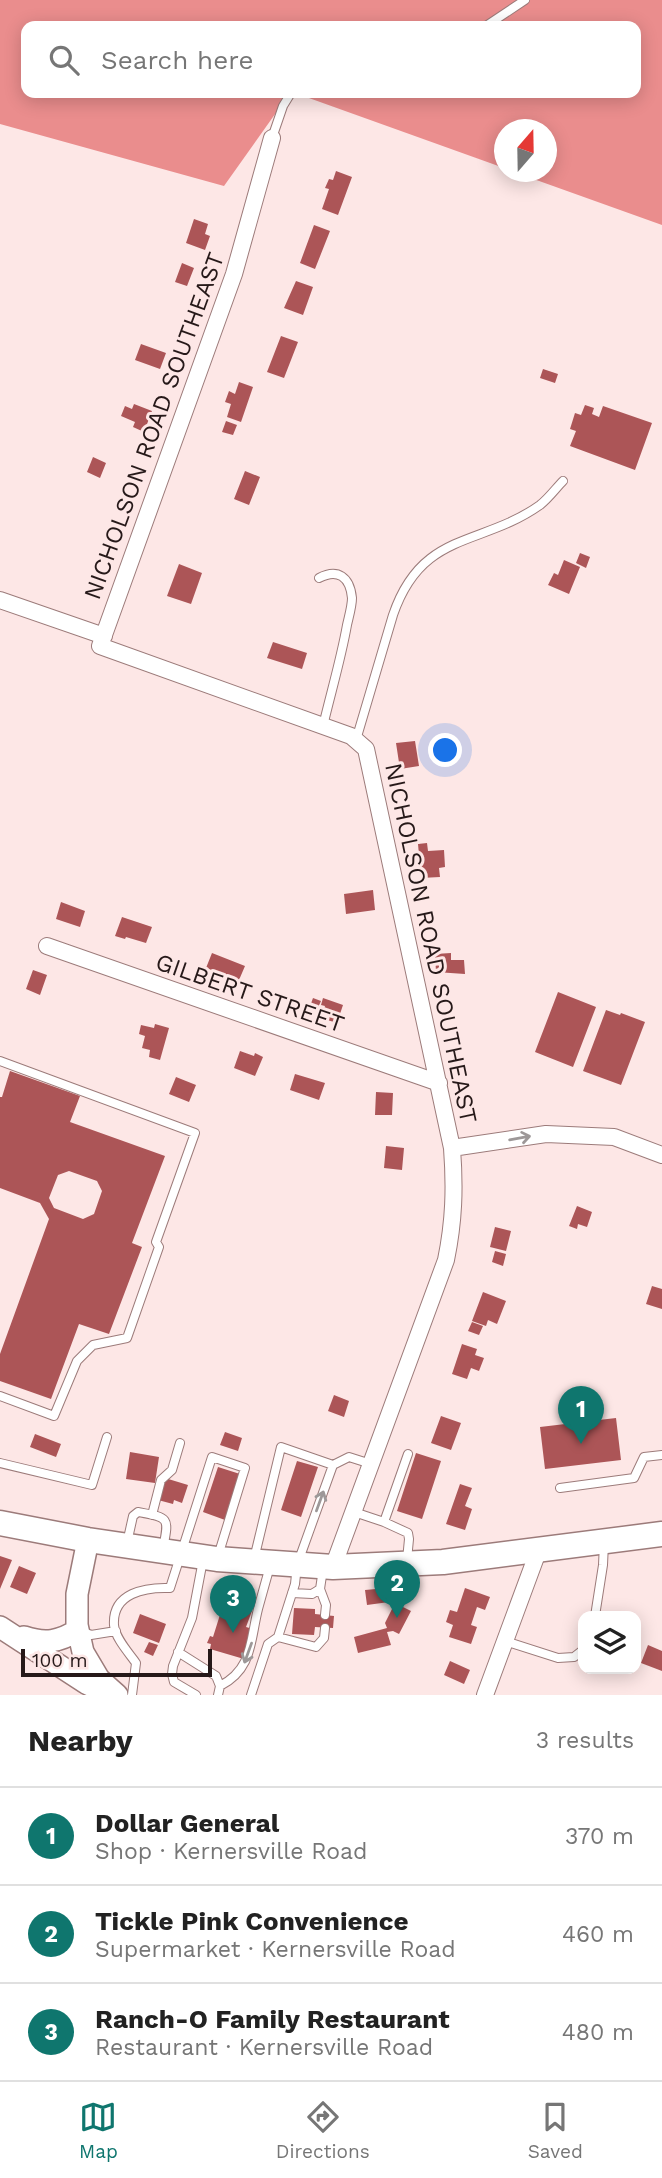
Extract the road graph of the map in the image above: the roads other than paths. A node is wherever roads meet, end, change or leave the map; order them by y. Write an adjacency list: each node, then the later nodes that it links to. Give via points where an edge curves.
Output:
1 (525, 0): 2 (lane)
2 (494, 21)
3 (288, 98): 4 (lane)
4 (272, 138): 8 (street, NICHOLSON ROAD SOUTHEAST, via 234,274)
5 (563, 481): 10 (lane, via 542,503 452,544 410,578 399,597)
6 (319, 578): 9 (lane, via 327,573 342,575 352,598)
7 (0, 600): 8 (street)
8 (104, 636): 9 (street, NICHOLSON ROAD SOUTHEAST, via 100,646)
9 (323, 726): 10 (street, NICHOLSON ROAD SOUTHEAST)
10 (356, 740): 13 (street, NICHOLSON ROAD SOUTHEAST, via 366,749)
11 (47, 946): 13 (street, GILBERT STREET)
12 (0, 1061): 16 (lane, via 195,1133 127,1338 93,1345 78,1361 54,1416)
13 (439, 1083): 14 (street, NICHOLSON ROAD SOUTHEAST)
14 (452, 1149): 15 (street, one-way to 15, via 546,1134 614,1137); 22 (street, NICHOLSON ROAD SOUTHEAST, via 453,1228 446,1260)
15 (662, 1156)
16 (0, 1396)
17 (107, 1437): 21 (lane, via 92,1485)
18 (180, 1443): 26 (lane, via 173,1470 161,1480)
19 (408, 1454): 27 (lane)
20 (662, 1455): 24 (lane, via 645,1457 635,1478)
21 (0, 1463)
22 (372, 1464): 23 (lane, via 349,1457); 25 (street, NICHOLSON ROAD SOUTHEAST)
23 (332, 1465): 35 (lane, via 281,1447); 37 (lane, one-way to 23)
24 (560, 1488)
25 (354, 1512): 27 (lane); 38 (street, NICHOLSON ROAD SOUTHEAST)
26 (152, 1515): 32 (lane, via 138,1512 133,1516); 34 (lane, via 160,1516)
27 (384, 1522): 36 (lane, via 408,1533)
28 (0, 1523): 30 (main road)
29 (662, 1534): 31 (main road)
30 (88, 1540): 32 (main road); 44 (main road, via 77,1594)
31 (604, 1541): 33 (main road); 40 (lane)
32 (126, 1546): 34 (main road)
33 (539, 1549): 36 (main road); 47 (street)
34 (191, 1555): 34 (lane, via 245,1468 212,1457); 35 (main road); 45 (lane, via 170,1588 121,1600); 48 (lane, via 192,1618)
35 (262, 1562): 37 (main road); 50 (lane, one-way to 50, via 249,1654 239,1673)
36 (406, 1563): 38 (main road)
37 (297, 1565): 38 (main road); 39 (lane)
38 (326, 1574): 39 (lane, via 313,1594); 41 (lane)
39 (292, 1593): 46 (lane)
40 (596, 1611)
41 (326, 1615)
42 (325, 1628): 46 (lane, via 316,1647)
43 (3, 1629): 44 (main road, via 52,1642); 51 (main road)
44 (78, 1630): 45 (lane, via 91,1635); 52 (main road, via 83,1653 99,1679)
45 (116, 1631): 53 (lane, via 136,1663)
46 (278, 1637): 55 (lane, via 268,1644)
47 (505, 1641): 49 (lane, via 558,1658); 56 (street)
48 (177, 1652): 50 (lane, via 212,1673 220,1681); 54 (lane, via 174,1682)
49 (578, 1654)
50 (219, 1691)
51 (109, 1695)
52 (117, 1695)
53 (132, 1695)
54 (196, 1695)
55 (251, 1695)
56 (485, 1695)

